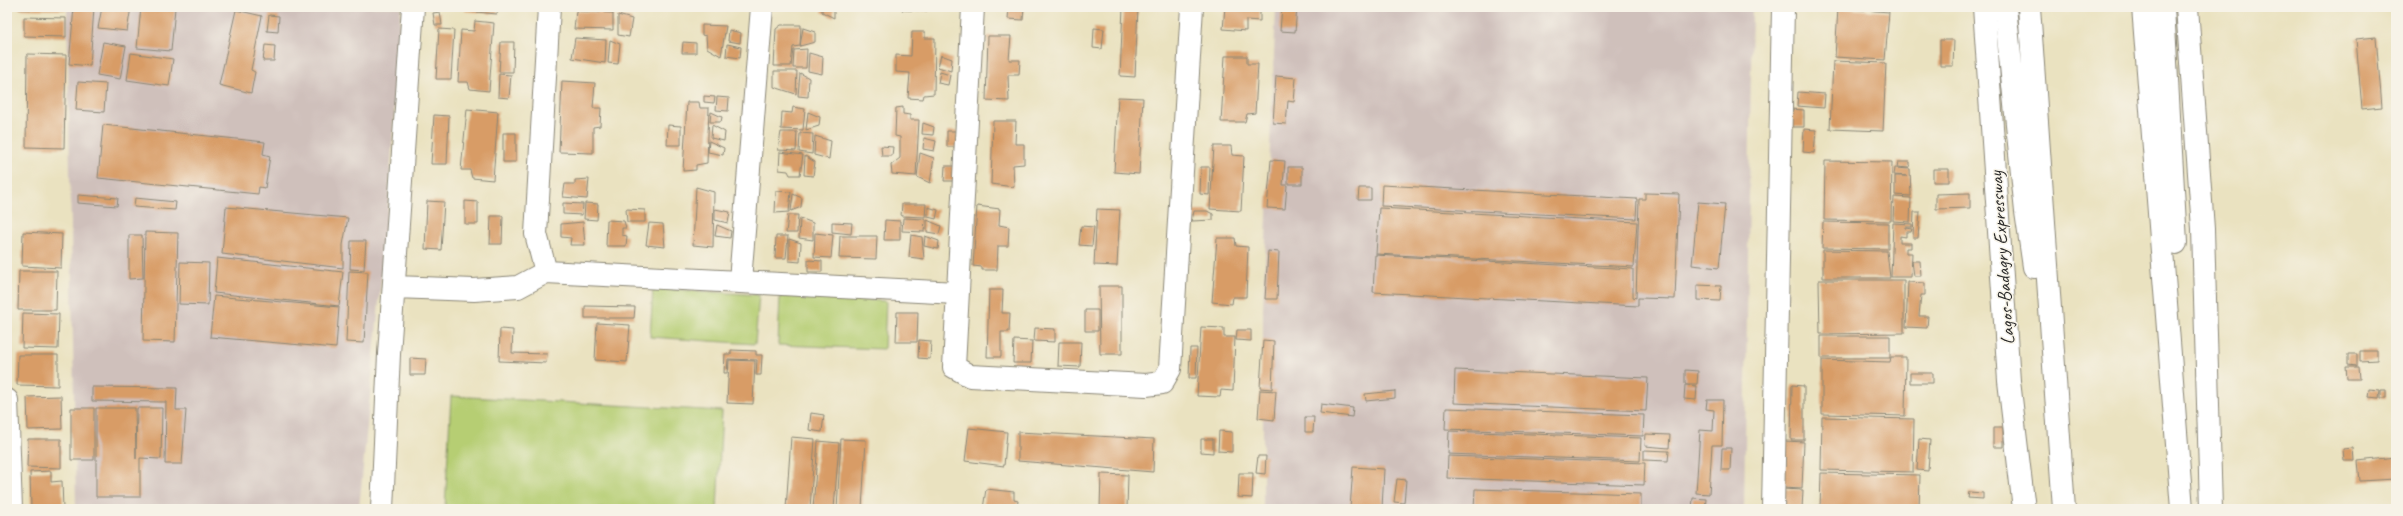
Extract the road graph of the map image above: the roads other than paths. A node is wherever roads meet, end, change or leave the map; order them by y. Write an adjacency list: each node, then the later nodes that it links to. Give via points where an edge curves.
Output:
1 (413, 7): 16 (main road)
2 (549, 7): 14 (main road, via 536,234)
3 (762, 7): 15 (main road)
4 (973, 7): 17 (main road)
5 (1192, 7): 17 (main road, via 1170,369 1162,382 1146,386 970,376 962,373 954,367)
6 (1772, 7): 23 (main road)
7 (1783, 7): 24 (main road)
8 (1984, 7): 25 (main road, Lagos-Badagry Expressway, via 2009,381)
9 (2004, 7): 19 (main road, via 2026,212)
10 (2029, 7): 19 (main road)
11 (2142, 7): 20 (main road)
12 (2163, 7): 20 (main road, via 2176,248)
13 (2187, 7): 28 (main road, via 2203,229)
14 (546, 272): 15 (main road); 16 (main road, via 518,287 474,290)
15 (740, 282): 17 (main road)
16 (395, 287): 22 (main road)
17 (957, 293)
18 (7, 400): 21 (main road)
19 (2058, 438): 26 (main road)
20 (2179, 462): 27 (main road)
21 (11, 509)
22 (382, 509)
23 (1762, 509)
24 (1773, 509)
25 (2024, 509)
26 (2064, 509)
27 (2182, 509)
28 (2211, 509)

